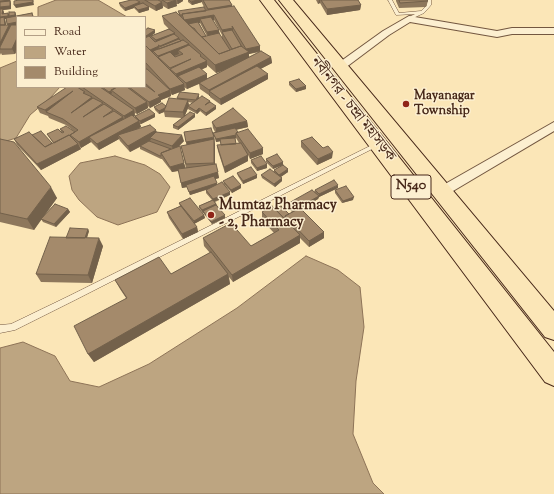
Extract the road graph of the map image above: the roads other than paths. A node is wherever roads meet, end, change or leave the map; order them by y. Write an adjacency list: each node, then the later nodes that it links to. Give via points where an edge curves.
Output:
1 (267, 0): 10 (highway, নবীনগর - চন্দ্রা মহাসড়ক / N540)
2 (286, 0): 8 (highway, নবীনগর - চন্দ্রা মহাসড়ক / N540)
3 (390, 0): 5 (lane, via 398,14)
4 (429, 0): 5 (lane, via 429,6)
5 (422, 12): 6 (lane)
6 (409, 19): 7 (street, via 497,34 512,31); 8 (street)
7 (554, 31)
8 (341, 66): 11 (highway, নবীনগর - চন্দ্রা মহাসড়ক / N540)
9 (554, 126): 11 (street)
10 (378, 144): 12 (lane, via 65,302 12,327); 14 (highway, নবীনগর - চন্দ্রা মহাসড়ক / N540)
11 (443, 191): 13 (highway, নবীনগর - চন্দ্রা মহাসড়ক / N540)
12 (0, 329)
13 (554, 329)
14 (554, 373)

